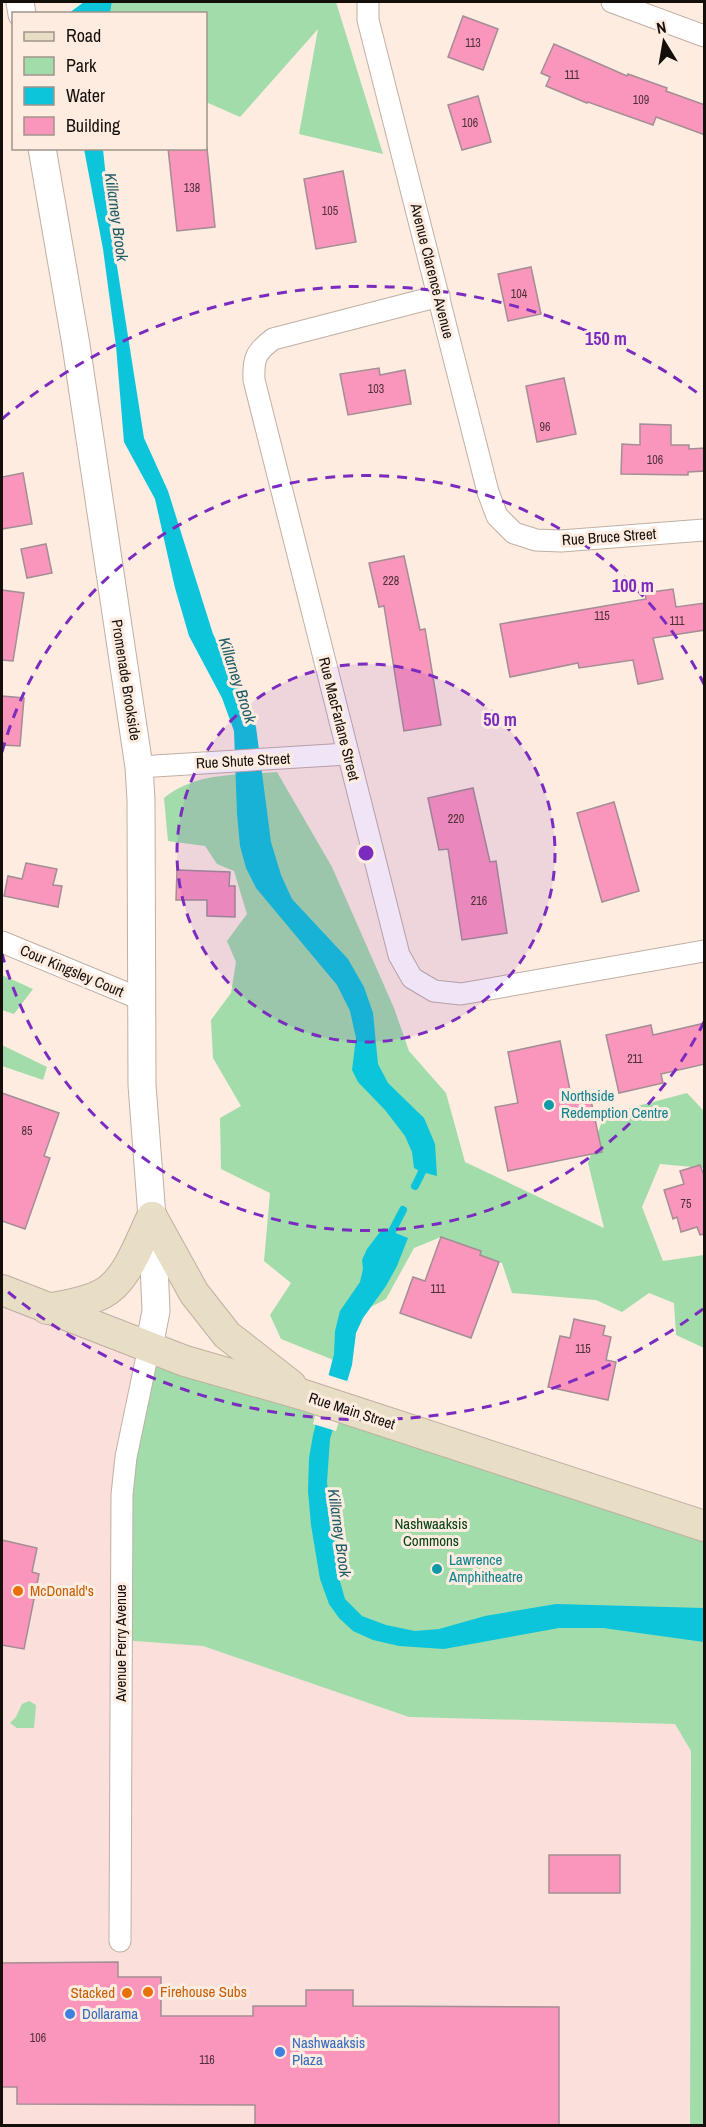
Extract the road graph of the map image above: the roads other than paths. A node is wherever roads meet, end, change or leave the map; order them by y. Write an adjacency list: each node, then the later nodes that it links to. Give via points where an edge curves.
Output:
1 (368, 2): 5 (street, Avenue Clarence Avenue, via 368,20)
2 (612, 2): 3 (street)
3 (705, 36)
4 (42, 150): 9 (street, Promenade Brookside, via 76,345)
5 (439, 296): 7 (street, Avenue Clarence Avenue, via 488,492 497,516); 8 (street, Rue MacFarlane Street, via 273,339 260,349 254,363 257,391)
6 (705, 530): 7 (street, Rue Bruce Street, via 561,541 536,540)
7 (514, 533)
8 (347, 754): 9 (street, Rue Shute Street); 11 (street, Rue MacFarlane Street, via 399,955 412,978 434,991 461,994)
9 (139, 767): 12 (street, Promenade Brookside)
10 (2, 942): 12 (street, Cour Kingsley Court)
11 (705, 951)
12 (143, 1000): 13 (street, Promenade Brookside, via 142,1085)
13 (152, 1217): 15 (main road, via 112,1288 84,1301); 16 (street, Promenade Brookside, via 156,1311); 17 (main road, via 194,1293 227,1335)
14 (2, 1290): 15 (main road, Rue Main Street)
15 (47, 1310): 16 (main road, Rue Main Street)
16 (149, 1347): 17 (main road, Rue Main Street); 19 (street, Avenue Ferry Avenue, via 126,1456 122,1495)
17 (304, 1395): 18 (main road, Rue Main Street)
18 (705, 1526)
19 (120, 1941)

